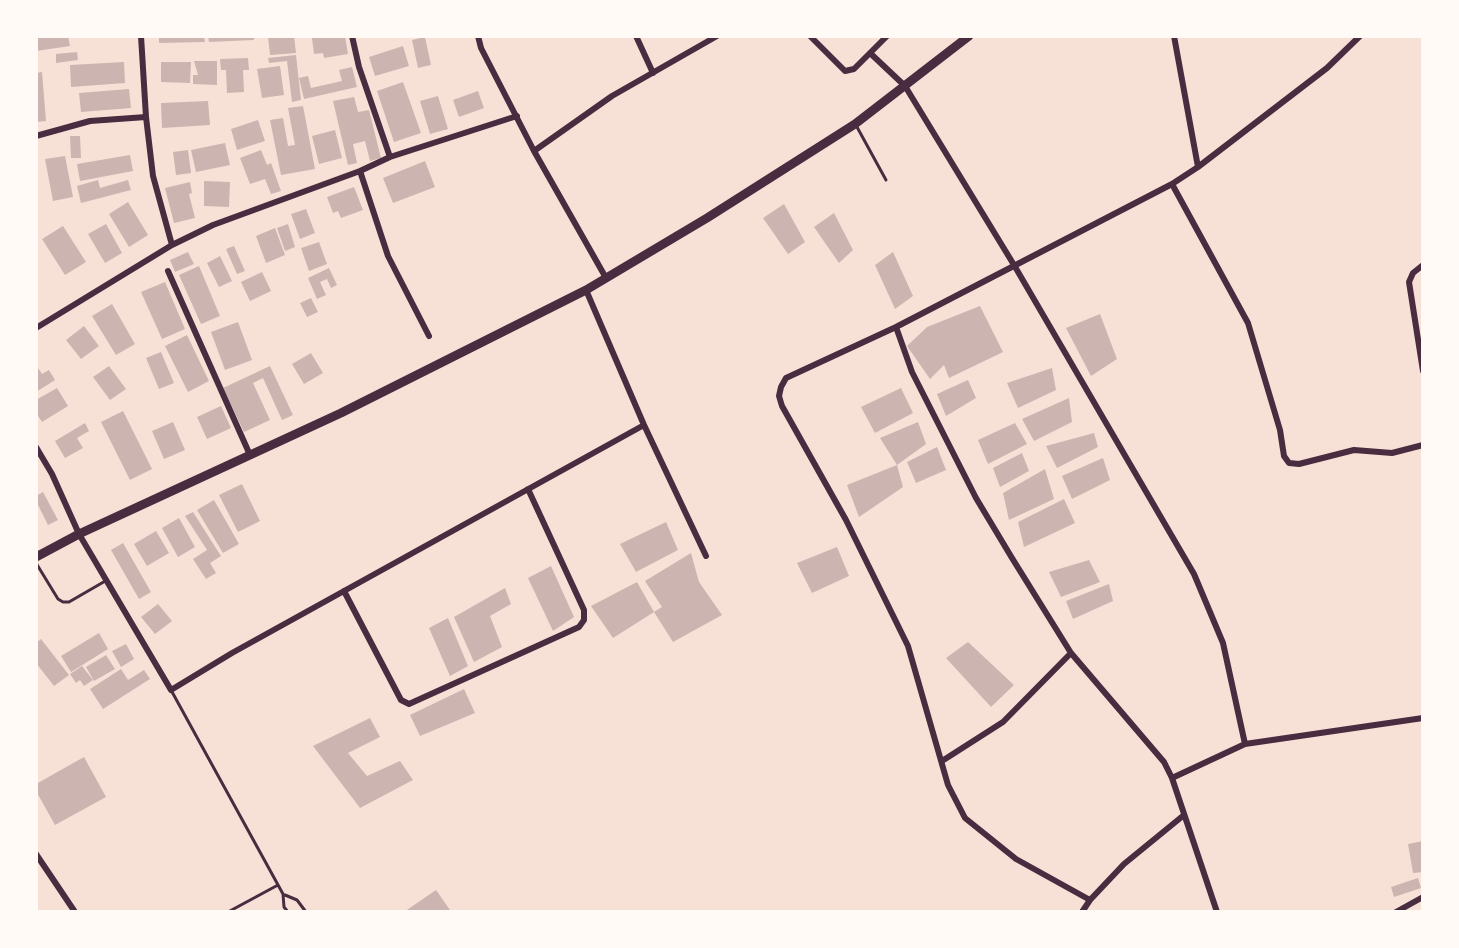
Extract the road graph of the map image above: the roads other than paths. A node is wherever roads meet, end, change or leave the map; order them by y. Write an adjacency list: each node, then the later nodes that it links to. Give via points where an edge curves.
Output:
1 (141, 36): 15 (street)
2 (352, 36): 19 (street)
3 (478, 36): 14 (street)
4 (636, 36): 12 (street)
5 (717, 36): 12 (street)
6 (810, 36): 11 (street, via 845,71)
7 (887, 36): 11 (street)
8 (969, 36): 13 (main road)
9 (1174, 36): 20 (street)
10 (1360, 36): 20 (street, via 1327,68)
11 (870, 53): 13 (street)
12 (653, 73): 18 (street)
13 (905, 86): 16 (main road); 25 (street)
14 (517, 116): 18 (street); 19 (street)
15 (146, 117): 17 (street, via 90,121); 24 (street, via 153,176)
16 (855, 124): 22 (lane); 28 (main road)
17 (36, 136)
18 (534, 151): 28 (street)
19 (390, 157): 21 (street)
20 (1198, 167): 23 (street)
21 (360, 171): 24 (street); 32 (street, via 388,256)
22 (886, 180)
23 (1172, 184): 25 (street); 35 (street, via 1248,323 1289,463 1354,450 1392,453)
24 (172, 245): 31 (street)
25 (1014, 265): 30 (street); 47 (street, via 1194,574 1223,643)
26 (1423, 265): 33 (street, via 1409,282)
27 (168, 271): 37 (street)
28 (606, 278): 29 (main road)
29 (586, 290): 34 (street); 37 (main road)
30 (896, 327): 44 (street, via 912,372 976,498); 48 (street, via 786,378 779,396 908,646)
31 (36, 328)
32 (429, 336)
33 (1423, 371)
34 (644, 425): 38 (street); 40 (street)
35 (1423, 445)
36 (36, 447): 39 (street)
37 (250, 455): 39 (main road)
38 (528, 489): 43 (street); 43 (street, via 584,610 579,627 409,704 385,673)
39 (79, 534): 41 (main road); 42 (street)
40 (706, 556)
41 (36, 560): 42 (lane, via 63,602)
42 (107, 580): 45 (street)
43 (344, 591): 45 (street)
44 (1071, 653): 48 (street, via 1003,722); 49 (street)
45 (171, 690): 52 (lane)
46 (1423, 718): 47 (street)
47 (1245, 744): 49 (street)
48 (942, 761): 55 (street, via 965,818 1016,859)
49 (1172, 778): 50 (street)
50 (1184, 815): 55 (street); 62 (street)
51 (36, 854): 57 (street)
52 (278, 885): 53 (lane); 58 (lane)
53 (283, 894): 59 (lane); 60 (lane)
54 (1423, 897): 56 (street)
55 (1090, 900): 61 (street)
56 (1400, 911)
57 (75, 912)
58 (228, 912)
59 (288, 912)
60 (306, 912)
61 (1082, 912)
62 (1217, 912)

